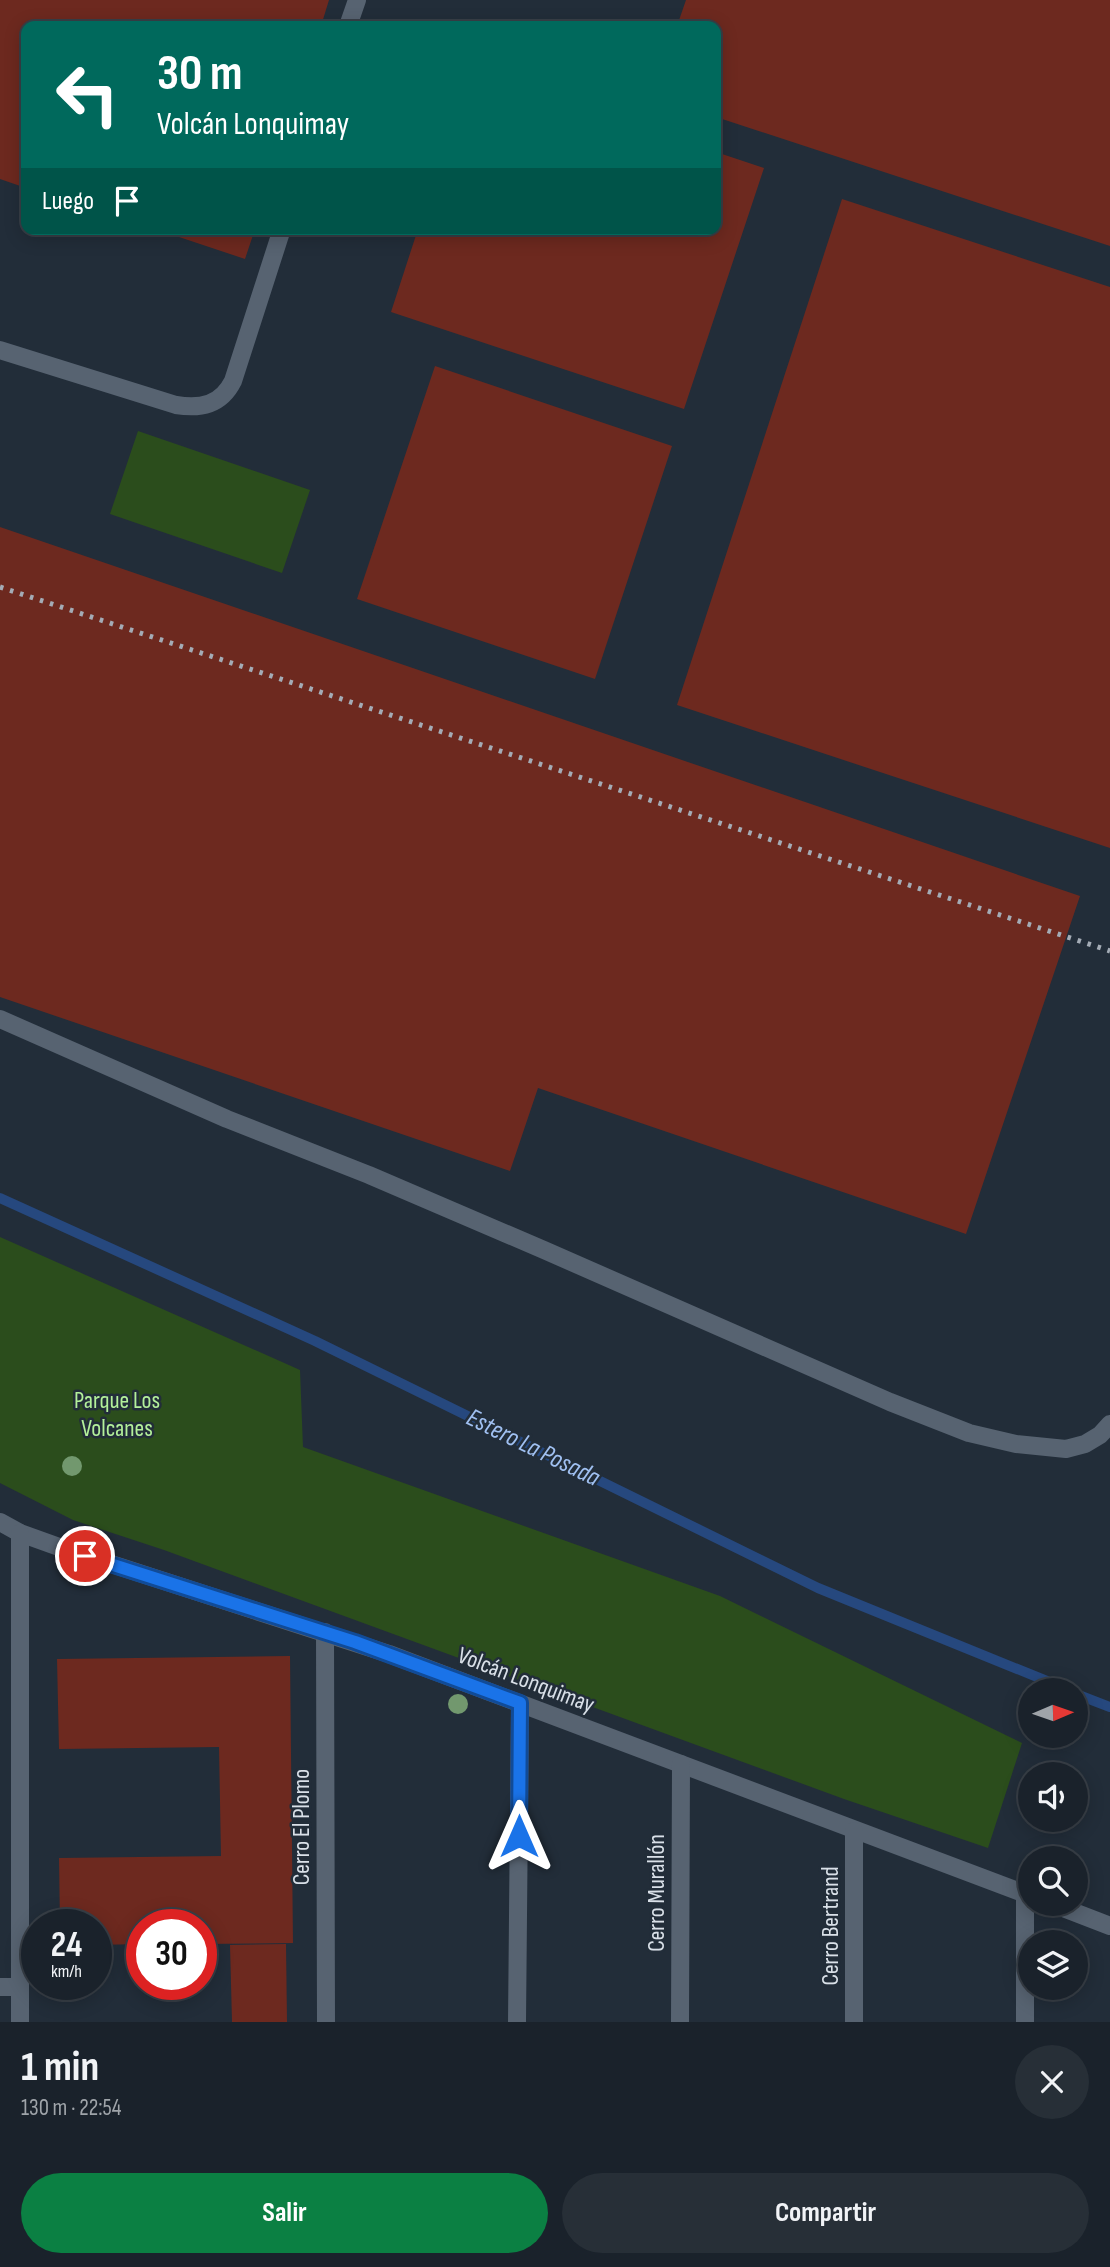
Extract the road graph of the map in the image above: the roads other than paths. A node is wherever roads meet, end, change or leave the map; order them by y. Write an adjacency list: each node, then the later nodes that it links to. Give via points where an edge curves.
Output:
1 (356, 0): 2 (street)
2 (350, 21)
3 (280, 235): 4 (street, via 233,381 214,403 176,405)
4 (0, 350)
5 (0, 1019): 6 (street, via 956,1428 1016,1444 1066,1450 1093,1440)
6 (1110, 1424)
7 (0, 1522): 8 (street, Volcán Lonquimay)
8 (20, 1533): 9 (street, Volcán Lonquimay); 18 (street)
9 (325, 1632): 10 (street, Volcán Lonquimay); 20 (street, Cerro El Plomo)
10 (520, 1703): 11 (street, Volcán Lonquimay); 21 (street)
11 (681, 1764): 12 (street, Volcán Lonquimay); 22 (street, Cerro Murallón)
12 (854, 1831): 13 (street, Volcán Lonquimay); 23 (street, Cerro Bertrand)
13 (1018, 1891)
14 (1028, 1916): 24 (street)
15 (1084, 1916): 16 (street)
16 (1110, 1926)
17 (0, 1987): 18 (street)
18 (20, 1987): 19 (street)
19 (20, 2022)
20 (326, 2022)
21 (517, 2022)
22 (680, 2022)
23 (854, 2022)
24 (1025, 2022)

